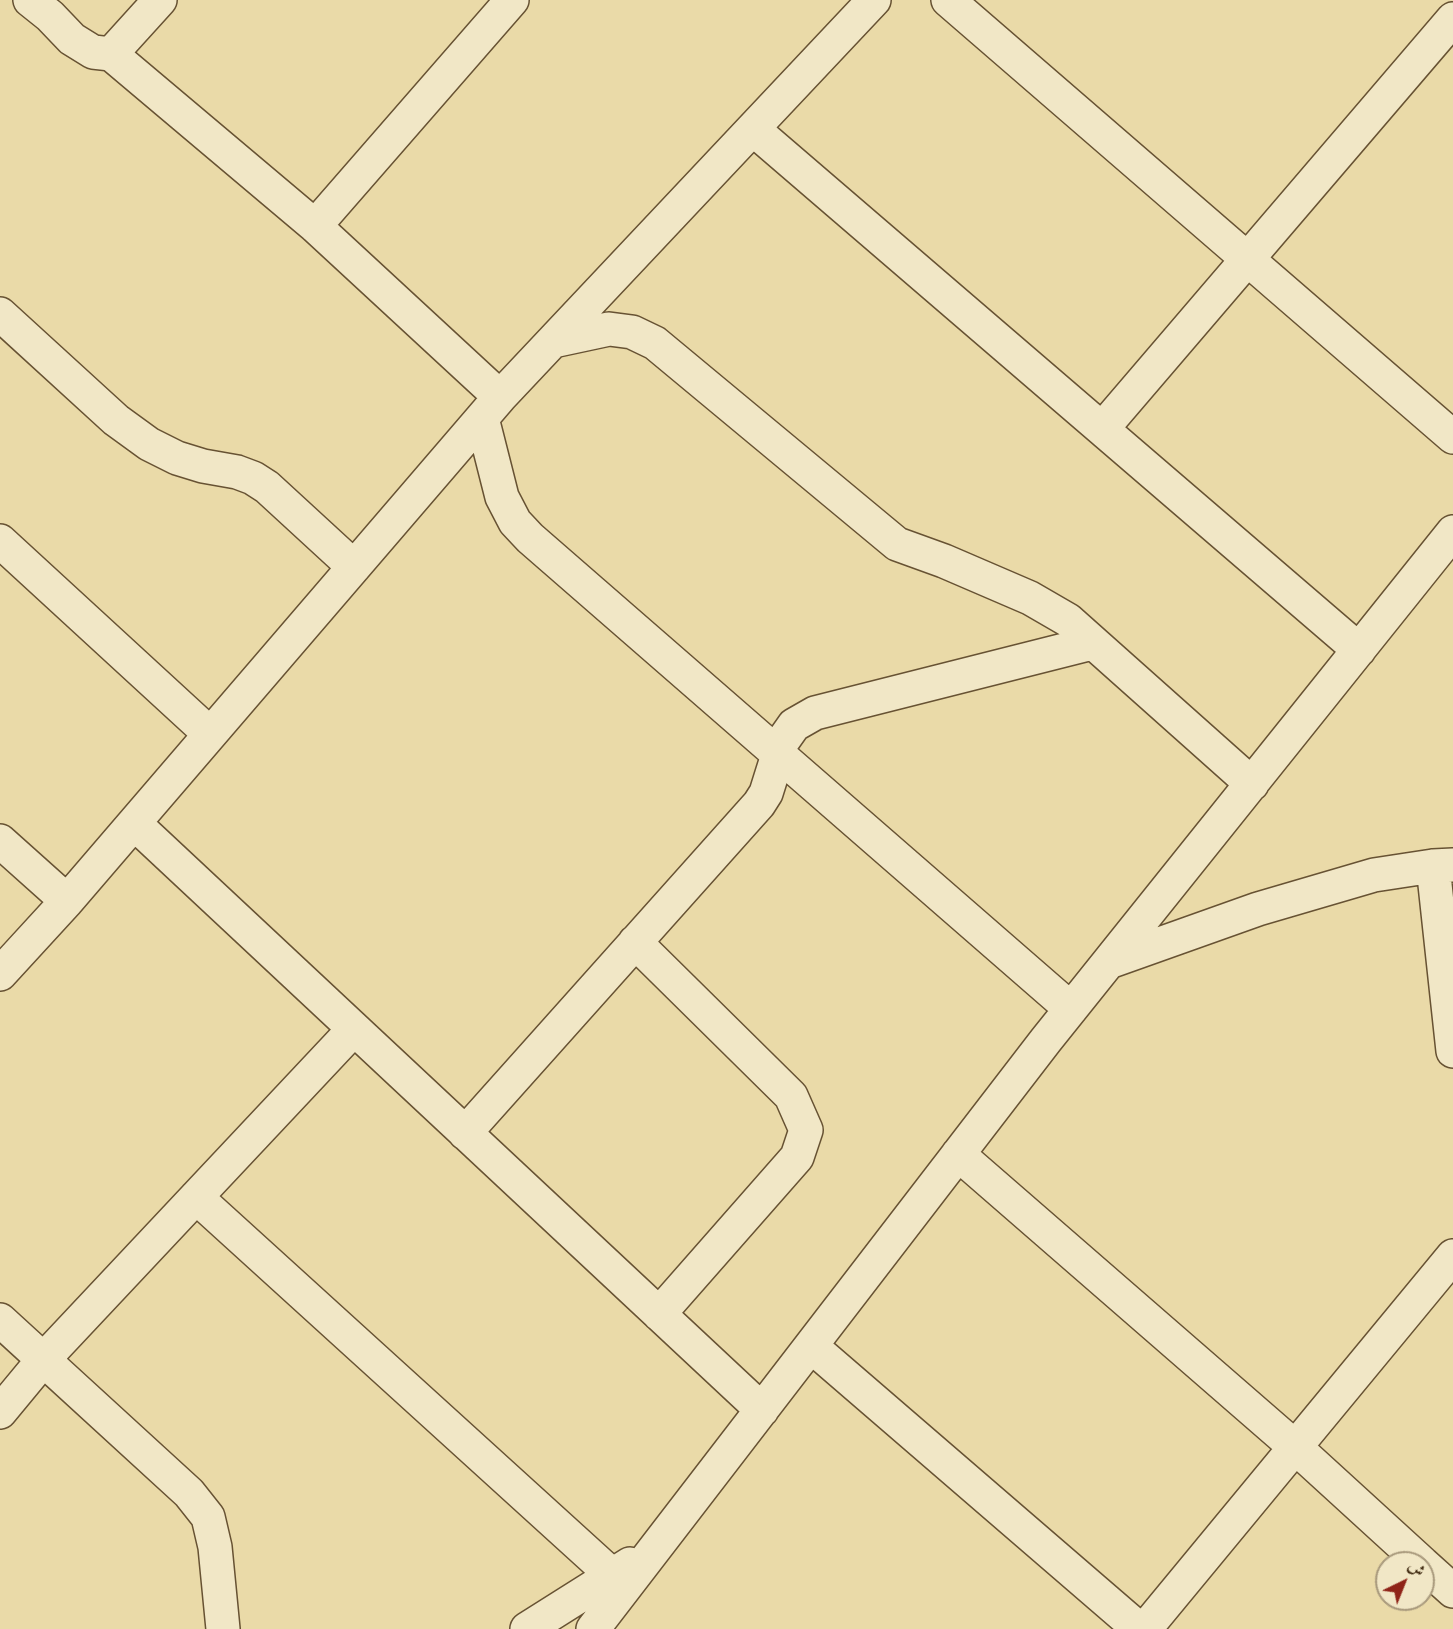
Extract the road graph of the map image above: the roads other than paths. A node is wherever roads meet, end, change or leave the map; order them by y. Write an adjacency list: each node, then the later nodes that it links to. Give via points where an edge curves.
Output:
1 (30, 0): 9 (street, via 72,39 93,52)
2 (160, 0): 9 (street)
3 (512, 0): 11 (street)
4 (874, 0): 10 (street)
5 (948, 0): 12 (street)
6 (1438, 0): 7 (street)
7 (1453, 10)
8 (1453, 20): 12 (street)
9 (111, 54): 11 (street)
10 (753, 129): 14 (street); 16 (street)
11 (315, 226): 15 (street)
12 (1248, 260): 16 (street); 17 (street)
13 (0, 314): 20 (street, via 116,420 149,444 177,458 253,478)
14 (553, 341): 15 (street); 21 (street, via 609,329 632,332 655,343 897,544 1030,598 1068,620)
15 (491, 408): 20 (street); 24 (street, via 502,497 515,522)
16 (1102, 429): 22 (street)
17 (1453, 437)
18 (1453, 532): 22 (street)
19 (0, 541): 23 (street)
20 (354, 567): 23 (street)
21 (1092, 643): 24 (street, via 815,713 794,724); 25 (street)
22 (1359, 650): 25 (street)
23 (210, 734): 26 (street)
24 (777, 755): 30 (street, via 759,804); 33 (street)
25 (1252, 784): 31 (street)
26 (134, 823): 29 (street); 34 (street)
27 (0, 841): 29 (street)
28 (1443, 866): 31 (street, via 1374,875 1258,909); 35 (street)
29 (67, 900): 32 (street)
30 (635, 942): 36 (street); 40 (street, via 791,1096 806,1130 797,1157)
31 (1109, 962): 33 (street)
32 (0, 974)
33 (1071, 1009): 37 (street)
34 (354, 1029): 36 (street); 38 (street)
35 (1453, 1051)
36 (465, 1133): 40 (street)
37 (958, 1154): 42 (street); 46 (street)
38 (196, 1197): 43 (street); 50 (street)
39 (1453, 1256): 46 (street)
40 (659, 1314): 44 (street)
41 (0, 1320): 43 (street)
42 (812, 1346): 44 (street); 55 (street)
43 (43, 1360): 45 (street); 52 (street, via 189,1493 208,1517)
44 (762, 1410): 47 (street)
45 (0, 1412)
46 (1295, 1447): 48 (street); 56 (street)
47 (656, 1548): 50 (street); 54 (street)
48 (1410, 1551)
49 (1435, 1574): 51 (street)
50 (612, 1575): 53 (street)
51 (1453, 1591)
52 (223, 1629)
53 (527, 1629)
54 (593, 1629)
55 (1139, 1629)
56 (1145, 1629)

